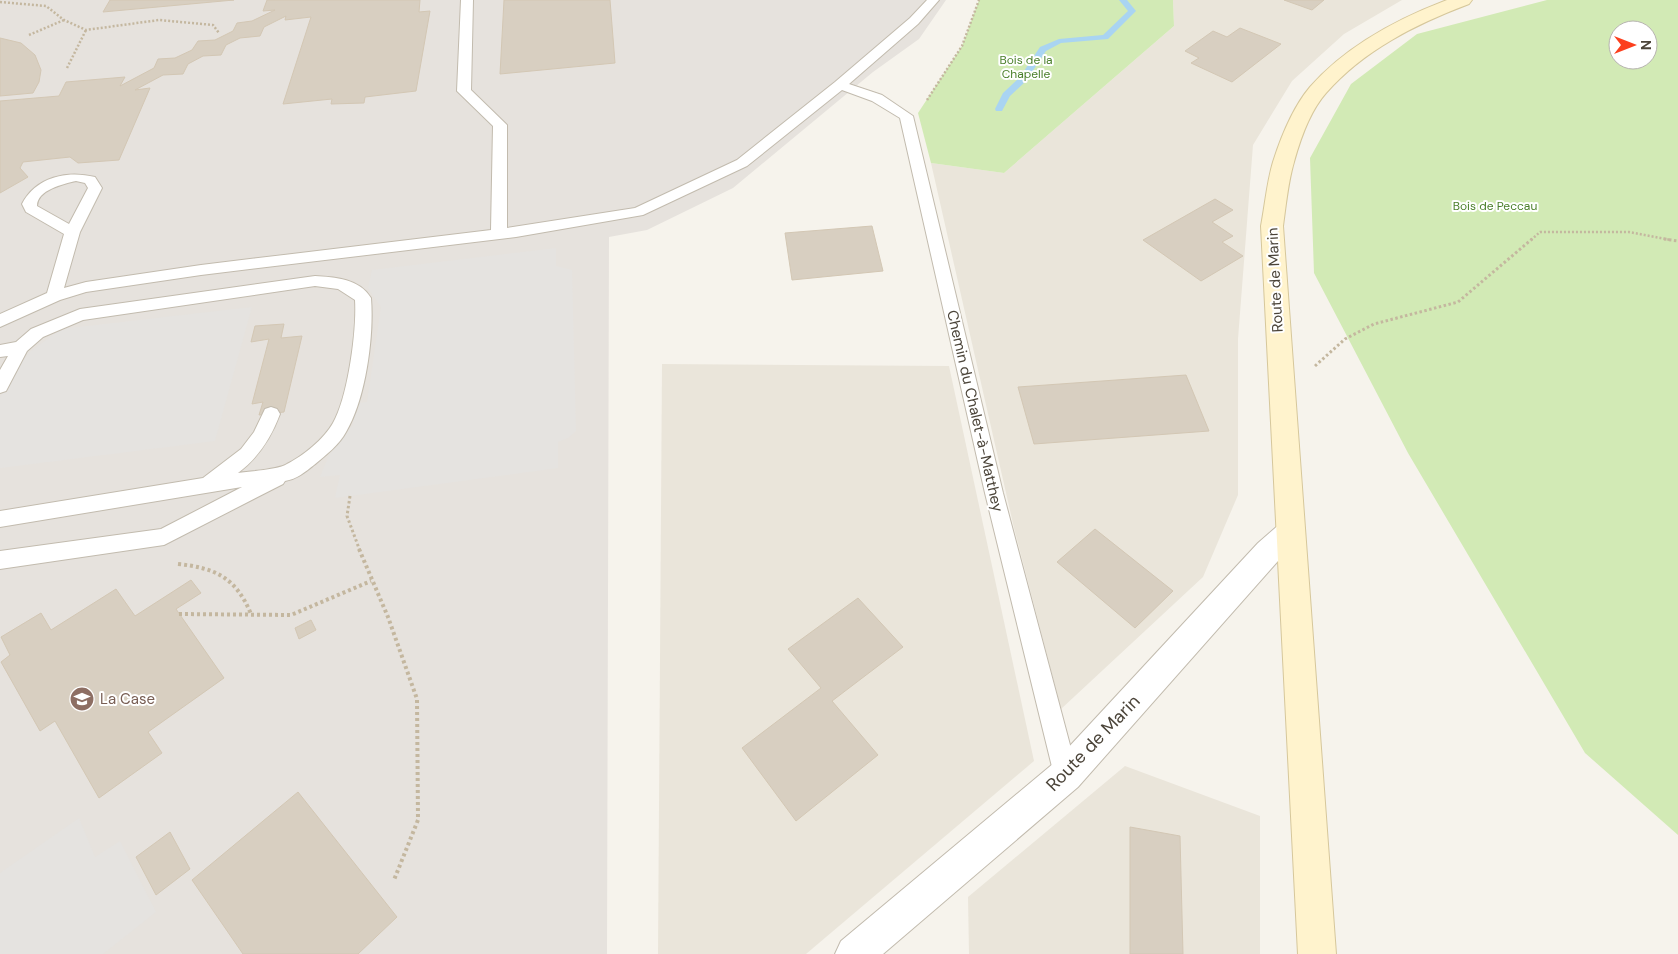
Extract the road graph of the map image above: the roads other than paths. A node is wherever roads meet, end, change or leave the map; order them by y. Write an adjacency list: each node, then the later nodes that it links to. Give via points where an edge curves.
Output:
1 (467, 0): 6 (lane, via 464,91 500,125)
2 (933, 0): 4 (lane, via 914,22)
3 (1463, 0): 16 (main road, Route de Marin, via 1394,30 1359,52 1317,91 1299,121 1283,164 1272,226)
4 (840, 85): 6 (lane, via 742,163 638,212); 18 (lane, Chemin du Chalet-à-Matthey, via 877,98 906,116 994,494)
5 (72, 232): 7 (lane)
6 (500, 234): 7 (lane, via 201,270 86,287)
7 (54, 296): 8 (lane)
8 (0, 320)
9 (20, 347): 10 (lane); 11 (lane); 13 (lane, via 60,322 107,309 315,281 353,287 363,298 364,305 347,414 340,428 321,450)
10 (0, 351)
11 (0, 386)
12 (271, 414): 14 (lane, via 266,430 244,460)
13 (291, 472): 14 (lane); 17 (lane, via 164,537)
14 (206, 485): 15 (lane)
15 (0, 519)
16 (1291, 532): 18 (street, Route de Marin, via 1268,552); 20 (main road, Route de Marin)
17 (0, 560)
18 (1066, 775): 19 (street, Route de Marin)
19 (854, 954)
20 (1317, 954)

